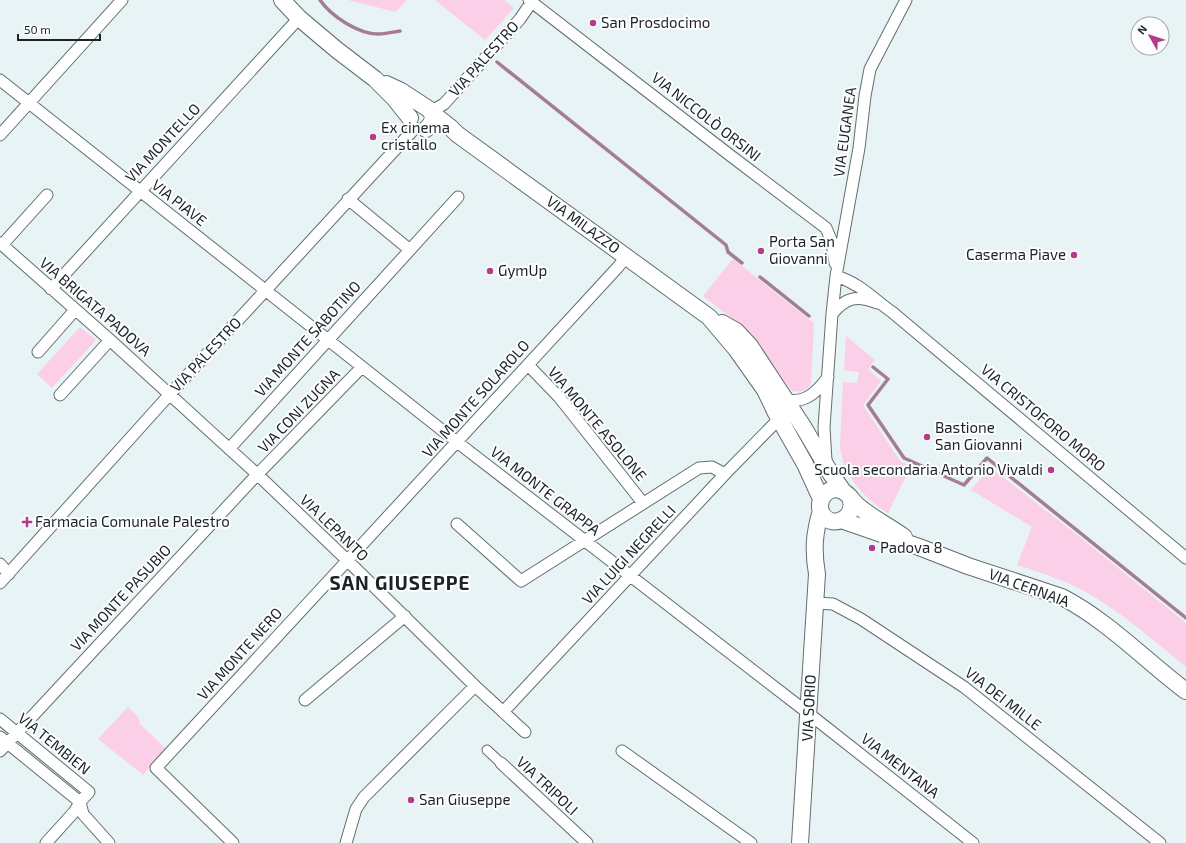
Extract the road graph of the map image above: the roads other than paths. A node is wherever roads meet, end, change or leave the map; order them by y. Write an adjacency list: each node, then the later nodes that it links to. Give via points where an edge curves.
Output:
1 (122, 0): 8 (street)
2 (282, 0): 5 (main road)
3 (531, 0): 9 (street, VIA PALESTRO, via 520,19 444,104); 20 (street, VIA NICCOLÒ ORSINI, via 826,228 832,242)
4 (906, 0): 20 (street, VIA EUGANEA, via 870,69 858,155)
5 (299, 18): 6 (main road); 13 (street, VIA MONTELLO)
6 (375, 79): 9 (main road, VIA MILAZZO, via 401,91); 10 (main road)
7 (0, 80): 8 (street, VIA PIAVE)
8 (30, 104): 12 (street); 13 (street, VIA PIAVE)
9 (429, 110): 10 (main road, VIA PALESTRO, via 433,117 432,124); 10 (main road, VIA PALESTRO, via 413,110); 11 (main road, VIA MILAZZO)
10 (417, 125): 11 (main road, VIA MILAZZO); 16 (street, VIA PALESTRO)
11 (457, 134): 19 (main road, VIA MILAZZO)
12 (0, 135)
13 (139, 191): 21 (street, VIA MONTELLO); 22 (street, VIA PIAVE)
14 (47, 195): 17 (street)
15 (458, 197): 18 (street, VIA MONTE SABOTINO)
16 (348, 199): 18 (street); 22 (street, VIA PALESTRO)
17 (1, 244): 21 (street, VIA BRIGATA PADOVA)
18 (410, 250): 27 (street, VIA MONTE SABOTINO)
19 (626, 257): 26 (main road, VIA MILAZZO); 30 (street, VIA MONTE SOLAROLO)
20 (836, 276): 23 (street, VIA CRISTOFORO MORO, via 855,283); 25 (street)
21 (51, 289): 24 (street, VIA BRIGATA PADOVA)
22 (266, 289): 27 (street, VIA MONTE GRAPPA); 34 (street, VIA PALESTRO)
23 (880, 303): 25 (street, VIA CRISTOFORO MORO, via 858,298 838,306); 50 (street, VIA CRISTOFORO MORO)
24 (75, 310): 28 (street, VIA BRIGATA PADOVA); 29 (street)
25 (832, 314): 32 (street)
26 (709, 317): 33 (main road, VIA MILAZZO); 36 (main road, VIA MILAZZO, via 727,325 744,338)
27 (328, 339): 31 (street, VIA MONTE GRAPPA); 39 (street, VIA MONTE SABOTINO)
28 (110, 340): 34 (street, VIA BRIGATA PADOVA); 35 (street)
29 (38, 352)
30 (528, 365): 38 (street, VIA MONTE SOLAROLO); 44 (street, VIA MONTE ASOLONE, via 559,397)
31 (362, 367): 38 (street, VIA MONTE GRAPPA); 42 (street, VIA CONI ZUGNA)
32 (828, 376): 36 (street, via 809,398 798,401); 40 (street, via 824,427)
33 (765, 390): 36 (street); 37 (main road, VIA MILAZZO)
34 (170, 394): 39 (street, VIA LEPANTO); 53 (street, VIA PALESTRO)
35 (60, 395)
36 (786, 400): 40 (main road, VIA MILAZZO)
37 (780, 420): 41 (street, VIA LUIGI NEGRELLI); 45 (main road, VIA MILAZZO, via 805,464)
38 (457, 442): 48 (street, VIA MONTE GRAPPA); 51 (street, VIA MONTE SOLAROLO)
39 (229, 449): 42 (street, VIA LEPANTO)
40 (826, 464): 43 (main road, VIA MILAZZO)
41 (725, 474): 44 (street, via 712,467 699,468); 55 (street, VIA LUIGI NEGRELLI)
42 (258, 475): 51 (street, VIA LEPANTO); 66 (street, VIA MONTE PASUBIO)
43 (846, 494): 45 (main road, via 839,489 830,490 823,495); 46 (main road, via 852,502 852,508 846,518); 49 (main road, VIA CERNAIA, via 858,506)
44 (643, 503): 48 (street)
45 (821, 505): 46 (main road, via 827,519); 54 (main road, VIA SORIO, via 814,553)
46 (839, 521): 49 (main road, VIA CERNAIA); 54 (main road, VIA SORIO, via 827,531)
47 (457, 524): 48 (street, via 521,581)
48 (583, 541): 55 (street, VIA MONTE GRAPPA)
49 (919, 547): 60 (main road, VIA CERNAIA, via 968,566 1050,592 1073,603)
50 (1186, 558)
51 (347, 560): 58 (street, VIA LEPANTO); 74 (street, VIA MONTE NERO, via 156,768)
52 (0, 564): 53 (street)
53 (9, 574): 56 (street, VIA PALESTRO)
54 (817, 574): 57 (main road, VIA SORIO)
55 (630, 576): 62 (street, VIA LUIGI NEGRELLI); 63 (street, VIA MONTE GRAPPA)
56 (0, 583)
57 (815, 603): 63 (main road, VIA SORIO); 80 (street, VIA DEI MILLE, via 833,604 861,619 964,687)
58 (405, 616): 59 (street, VIA LEPANTO); 61 (street)
59 (475, 686): 62 (street, VIA LEPANTO); 75 (street, via 364,797 356,809)
60 (1186, 691)
61 (305, 700)
62 (503, 712): 65 (street, VIA LEPANTO)
63 (808, 713): 78 (main road, VIA SORIO); 79 (street, VIA MENTANA)
64 (0, 719): 66 (street, VIA TEMBIEN)
65 (524, 732)
66 (16, 733): 67 (street, VIA MONTE PASUBIO); 71 (street, VIA TEMBIEN, via 89,792)
67 (2, 744): 71 (street, VIA TEMBIEN)
68 (487, 750): 70 (street, VIA TRIPOLI)
69 (622, 751): 77 (street)
70 (501, 763): 76 (street, VIA TRIPOLI)
71 (80, 802): 72 (street); 73 (street, via 83,814)
72 (46, 843)
73 (109, 843)
74 (233, 843)
75 (346, 843)
76 (587, 843)
77 (751, 843)
78 (800, 843)
79 (973, 843)
80 (1160, 843)

